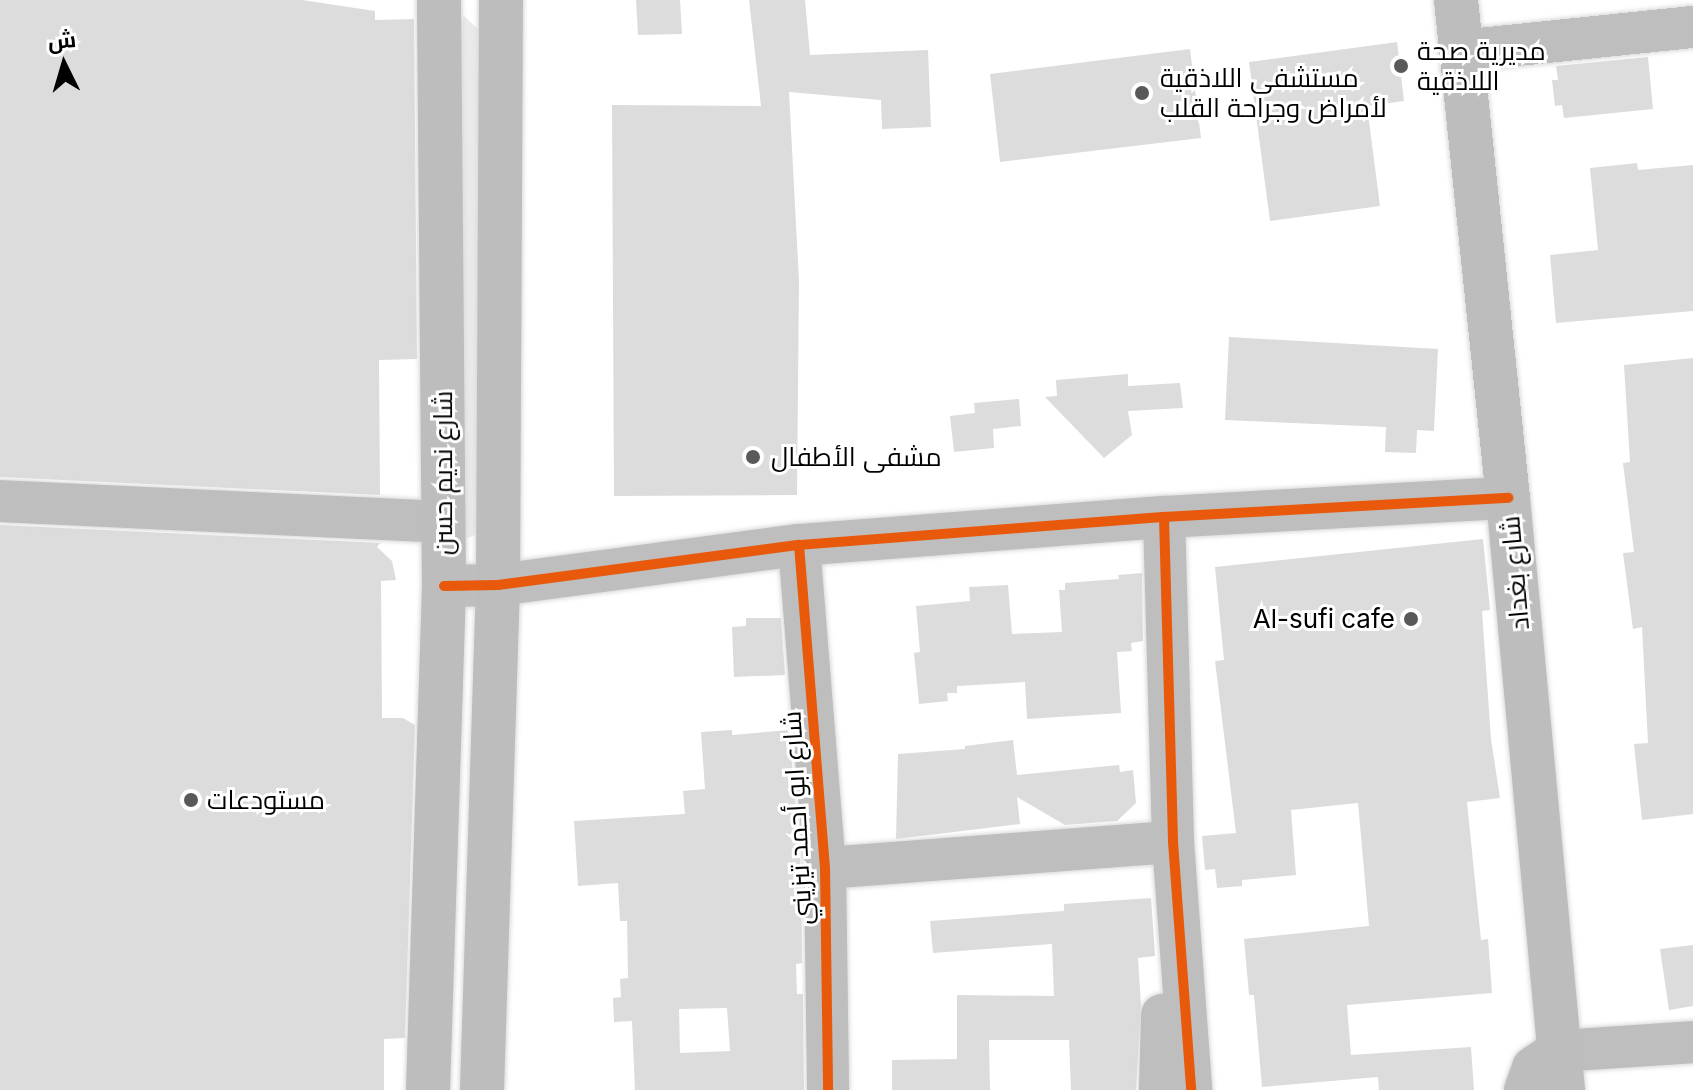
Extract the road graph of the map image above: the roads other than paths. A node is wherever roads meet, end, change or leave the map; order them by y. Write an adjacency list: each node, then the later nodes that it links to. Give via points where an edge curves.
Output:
1 (439, 0): 9 (main road, شارع نديم حسن)
2 (501, 0): 11 (main road)
3 (1456, 0): 5 (main road, شارع بغداد)
4 (1693, 27): 5 (street)
5 (1460, 51): 6 (main road, شارع بغداد)
6 (1508, 498): 8 (street); 16 (main road, شارع بغداد)
7 (0, 501): 9 (street)
8 (1164, 517): 10 (street); 13 (street)
9 (443, 522): 12 (main road, شارع نديم حسن)
10 (799, 545): 11 (street); 14 (street, شارع ابو أحمد تيزيني)
11 (498, 585): 12 (street); 18 (main road)
12 (444, 586): 17 (main road, شارع نديم حسن)
13 (1173, 842): 14 (street); 20 (street); 21 (street)
14 (825, 868): 19 (street, شارع ابو أحمد تيزيني)
15 (1693, 1042): 16 (street)
16 (1561, 1070): 22 (main road, via 1534,1068)
17 (428, 1090)
18 (482, 1090)
19 (828, 1090)
20 (1160, 1090)
21 (1191, 1090)
22 (1526, 1090)

